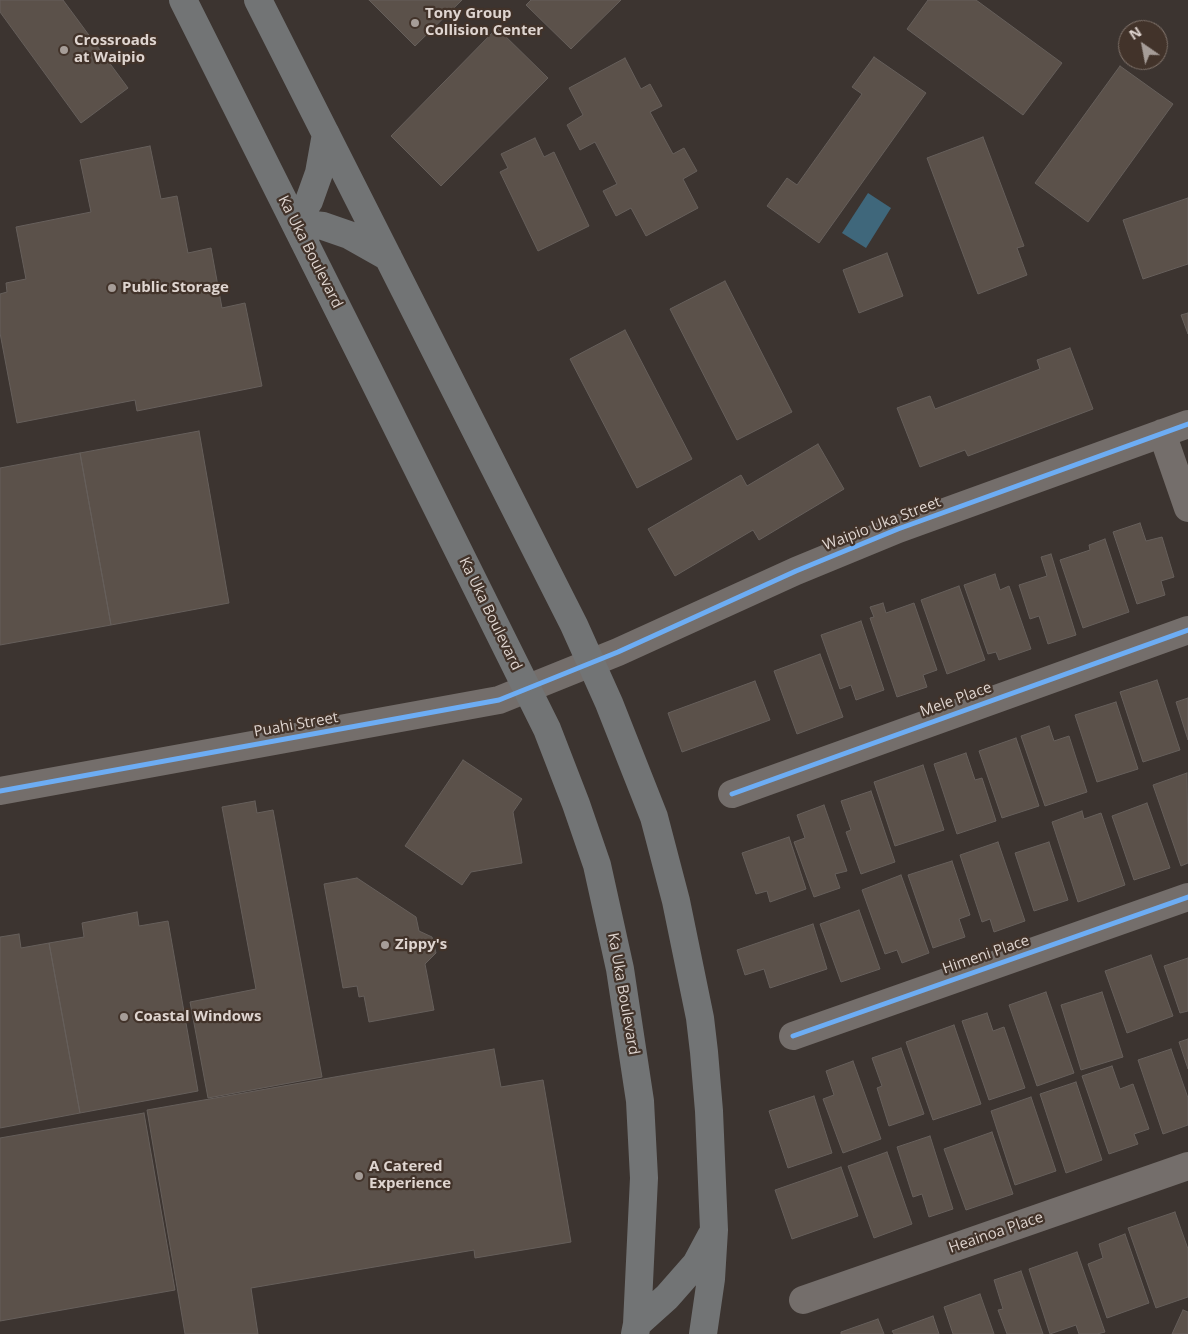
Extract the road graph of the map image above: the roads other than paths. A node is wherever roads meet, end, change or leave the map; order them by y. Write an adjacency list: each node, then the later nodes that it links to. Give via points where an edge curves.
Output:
1 (183, 0): 4 (main road, Ka Uka Boulevard)
2 (258, 0): 3 (main road)
3 (326, 134): 4 (main road, via 319,173 309,201); 5 (main road)
4 (295, 223): 5 (main road, via 323,226 350,235); 11 (main road, Ka Uka Boulevard)
5 (388, 257): 10 (main road)
6 (1188, 424): 7 (street, Waipio Uka Street)
7 (1162, 434): 8 (street); 10 (street, Waipio Uka Street, via 898,529)
8 (1188, 508)
9 (1188, 630): 13 (street, Mele Place)
10 (591, 663): 11 (street, Puahi Street); 17 (main road, via 654,817 676,901 704,1052)
11 (528, 689): 12 (street, Puahi Street, via 499,700); 19 (main road, Ka Uka Boulevard, via 576,804 596,865 620,969 640,1101 644,1178)
12 (0, 792)
13 (732, 794)
14 (1188, 897): 15 (street, Himeni Place)
15 (793, 1036)
16 (1188, 1166): 18 (street, Heainoa Place)
17 (714, 1230): 19 (main road, via 696,1264); 20 (main road)
18 (803, 1300)
19 (640, 1331)
20 (703, 1334)

